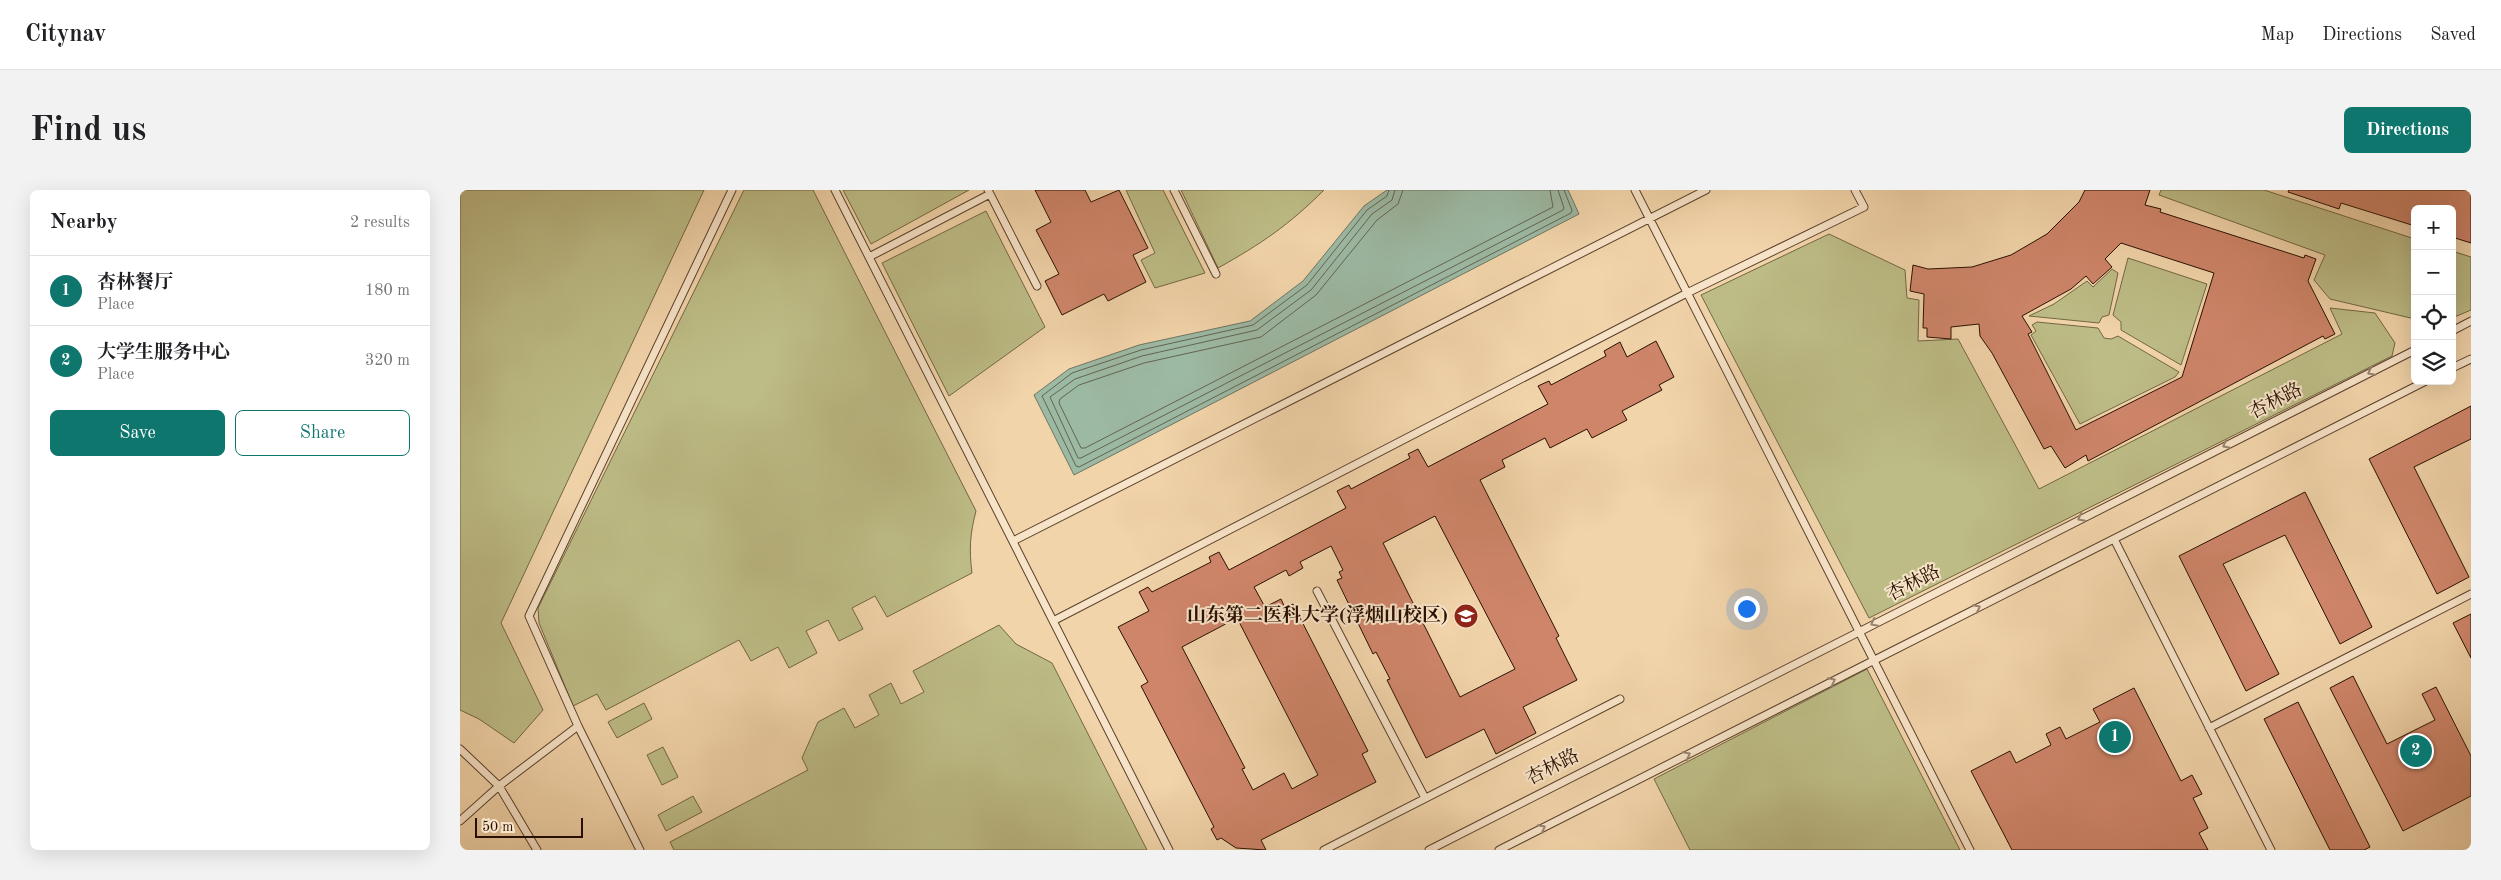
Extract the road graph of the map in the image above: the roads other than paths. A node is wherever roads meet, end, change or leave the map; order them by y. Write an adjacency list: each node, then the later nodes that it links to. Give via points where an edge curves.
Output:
1 (732, 190): 27 (lane, via 529,616)
2 (834, 190): 9 (lane)
3 (1174, 190): 10 (lane)
4 (1635, 190): 8 (lane)
5 (1706, 190): 8 (lane)
6 (1855, 190): 12 (lane, via 1864,207)
7 (989, 192): 9 (lane); 11 (lane)
8 (1649, 218): 12 (lane); 20 (lane)
9 (869, 257): 20 (lane)
10 (1216, 274)
11 (1037, 286)
12 (1687, 293): 23 (lane); 24 (lane)
13 (2471, 321): 14 (lane)
14 (2456, 329)
15 (2411, 352): 24 (lane, 杏林路, one-way to 24)
16 (2471, 359): 17 (lane)
17 (2456, 366)
18 (2418, 385): 19 (lane)
19 (2114, 539): 25 (lane, one-way to 19); 28 (lane)
20 (1013, 541): 23 (lane)
21 (1317, 591): 31 (lane)
22 (2471, 594): 28 (lane)
23 (1053, 620): 35 (lane)
24 (1859, 631): 25 (lane); 37 (lane, 杏林路)
25 (1874, 660): 38 (lane, one-way to 25); 39 (lane)
26 (1620, 699): 31 (lane)
27 (578, 726): 30 (lane); 34 (lane)
28 (2209, 728): 40 (lane)
29 (460, 749): 30 (lane)
30 (499, 786): 32 (lane); 33 (lane)
31 (1425, 798): 36 (lane)
32 (460, 820)
33 (537, 850)
34 (640, 850)
35 (1169, 850)
36 (1324, 850)
37 (1429, 850)
38 (1499, 850)
39 (1970, 850)
40 (2271, 850)

